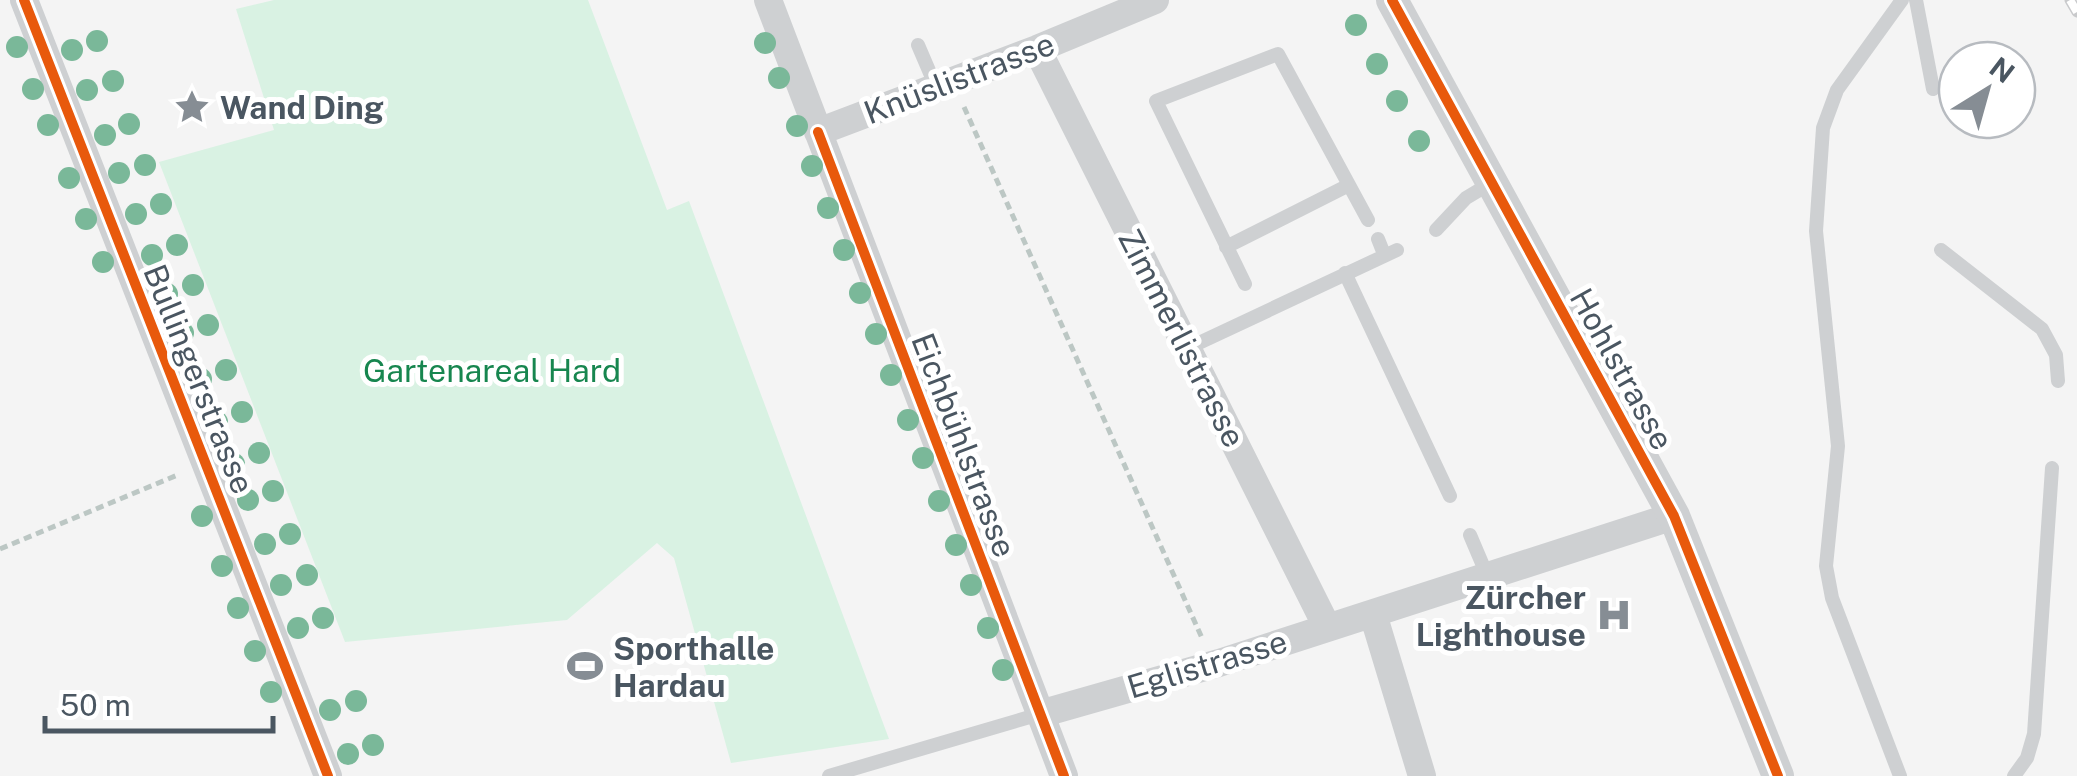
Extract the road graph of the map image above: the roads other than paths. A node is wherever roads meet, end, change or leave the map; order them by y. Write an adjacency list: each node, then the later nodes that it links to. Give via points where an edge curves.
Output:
1 (24, 0): 31 (street, Bullingerstrasse)
2 (768, 0): 11 (street, Eichbühlstrasse)
3 (1155, 0): 8 (street, Knüslistrasse)
4 (1392, 0): 12 (street, Hohlstrasse)
5 (1902, 0): 36 (lane, via 1828,108 1816,231 1838,446 1827,576)
6 (1916, 0): 10 (lane)
7 (918, 45): 9 (lane)
8 (1037, 49): 9 (street, Knüslistrasse); 21 (street, Zimmerlistrasse)
9 (936, 88): 11 (street, Knüslistrasse)
10 (1933, 90)
11 (818, 132): 30 (street, Eichbühlstrasse)
12 (1491, 182): 15 (lane); 25 (street, Hohlstrasse)
13 (1348, 186): 14 (lane); 16 (lane); 16 (lane, via 1278,54 1156,101)
14 (1368, 220)
15 (1436, 230)
16 (1226, 247): 20 (lane)
17 (1386, 248): 19 (lane)
18 (1941, 250): 22 (lane, via 2046,335)
19 (1346, 273): 21 (lane, via 1256,308); 24 (lane)
20 (1246, 284)
21 (1186, 349): 29 (street, Zimmerlistrasse)
22 (2058, 381)
23 (2052, 468): 37 (lane, via 2034,734)
24 (1450, 496)
25 (1674, 516): 27 (street, Eglistrasse); 35 (street, Hohlstrasse)
26 (1470, 535): 27 (lane)
27 (1487, 575): 28 (street, Eglistrasse)
28 (1373, 614): 29 (street, Eglistrasse); 34 (street)
29 (1328, 627): 30 (street, Eglistrasse, via 1212,654)
30 (1040, 714): 32 (lane); 33 (street, Eichbühlstrasse)
31 (328, 776)
32 (829, 776)
33 (1064, 776)
34 (1422, 776)
35 (1778, 776)
36 (1900, 776)
37 (2014, 776)

